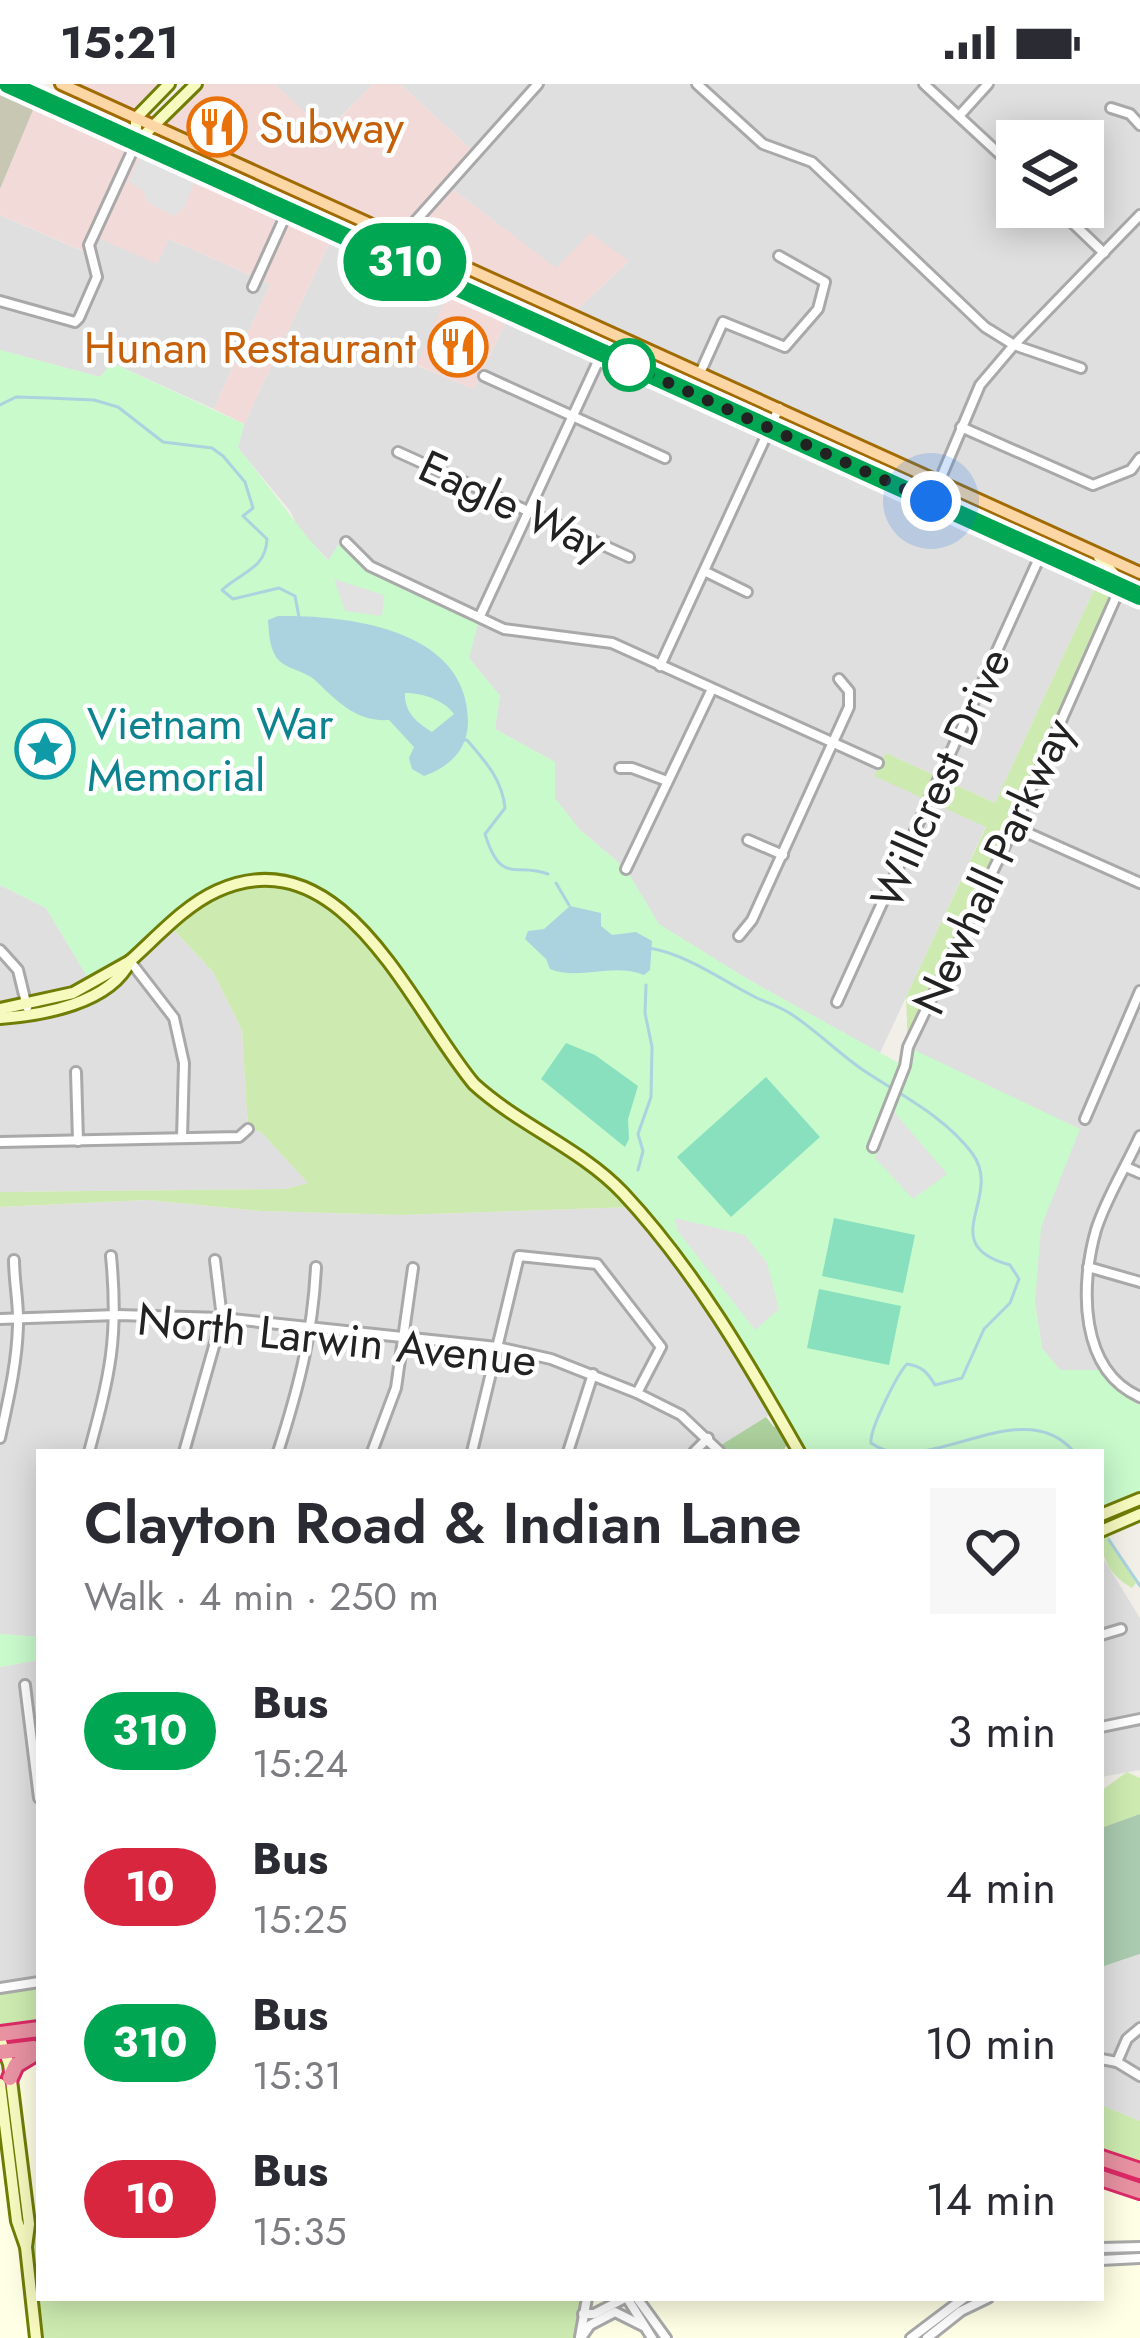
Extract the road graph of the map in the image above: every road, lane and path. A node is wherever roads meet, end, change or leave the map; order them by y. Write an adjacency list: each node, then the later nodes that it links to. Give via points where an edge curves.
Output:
1 (8, 84): 14 (main road)
2 (61, 84): 11 (main road)
3 (169, 84): 11 (street)
4 (196, 84): 13 (street)
5 (538, 84): 19 (street)
6 (697, 84): 25 (street, via 763,144 812,162)
7 (924, 84): 10 (street)
8 (988, 84): 10 (street)
9 (1112, 108): 12 (street)
10 (959, 116): 15 (street)
11 (136, 118): 13 (main road); 14 (street)
12 (1140, 125)
13 (156, 127): 14 (street); 19 (main road)
14 (136, 143): 16 (main road); 24 (street, via 89,245 97,278 75,322)
15 (996, 150)
16 (288, 210): 20 (main road); 23 (street)
17 (1140, 214): 21 (street)
18 (1078, 228): 21 (street)
19 (399, 238): 20 (street); 28 (main road)
20 (387, 253): 26 (main road)
21 (1104, 253): 25 (street)
22 (779, 256): 28 (street, via 825,282 818,309 785,347 723,322)
23 (254, 287)
24 (0, 301)
25 (1014, 345): 27 (street); 32 (street, via 980,386)
26 (602, 353): 31 (street); 33 (main road)
27 (1081, 368)
28 (700, 373): 30 (main road)
29 (484, 376): 31 (street)
30 (779, 408): 33 (street); 37 (main road)
31 (573, 416): 35 (street); 39 (street)
32 (961, 427): 36 (street, via 1093,485 1132,470); 37 (street)
33 (770, 429): 38 (main road); 45 (street)
34 (398, 452): 39 (street, Eagle Way)
35 (665, 458)
36 (1140, 458)
37 (939, 480): 38 (street); 42 (main road)
38 (931, 501): 41 (main road)
39 (530, 513): 43 (street, Eagle Way); 49 (street)
40 (346, 542): 49 (street, via 370,566)
41 (1041, 554): 46 (main road); 66 (street, Willcrest Drive)
42 (1096, 555): 44 (main road); 46 (street)
43 (629, 557)
44 (1138, 568)
45 (704, 571): 47 (street); 50 (street)
46 (1120, 588): 48 (main road); 57 (street, Newhall Parkway)
47 (747, 592)
48 (1140, 592)
49 (480, 616): 50 (street, via 518,633 612,643)
50 (660, 666): 52 (street)
51 (839, 680): 53 (street, via 849,691 848,707)
52 (712, 689): 53 (street); 56 (street)
53 (833, 743): 54 (street); 59 (street)
54 (878, 763)
55 (620, 768): 56 (street)
56 (668, 781): 60 (street)
57 (1014, 827): 61 (street); 76 (street, Newhall Parkway, via 908,1047)
58 (748, 840): 59 (street)
59 (783, 855): 62 (street)
60 (626, 869)
61 (1140, 883)
62 (740, 936)
63 (0, 950): 67 (street, via 18,970)
64 (130, 961): 67 (street, via 91,995); 73 (street, via 174,1018 184,1063); 106 (street, via 194,905 229,887 301,886 350,914 474,1084 622,1192 724,1324)
65 (1140, 991): 70 (street)
66 (837, 1002)
67 (28, 1011): 68 (street)
68 (0, 1013)
69 (76, 1072): 74 (street)
70 (1085, 1119)
71 (248, 1129): 73 (street, via 239,1137)
72 (1140, 1136): 77 (street)
73 (182, 1138): 74 (street)
74 (78, 1141): 75 (street)
75 (0, 1142)
76 (873, 1147)
77 (1126, 1167): 78 (street); 82 (street)
78 (1140, 1173)
79 (111, 1256): 86 (street)
80 (14, 1260): 87 (street)
81 (215, 1260): 88 (street)
82 (1088, 1267): 85 (street); 95 (street, via 1091,1335 1104,1370)
83 (316, 1268): 90 (street)
84 (413, 1268): 91 (street)
85 (1140, 1282)
86 (117, 1315): 87 (street, North Larwin Avenue); 88 (street, North Larwin Avenue); 98 (street)
87 (19, 1318): 89 (street, North Larwin Avenue); 96 (street)
88 (221, 1318): 90 (street, North Larwin Avenue); 99 (street)
89 (0, 1319)
90 (313, 1328): 91 (street, North Larwin Avenue); 100 (street)
91 (403, 1339): 92 (street, North Larwin Avenue); 101 (street, via 396,1388)
92 (497, 1347): 93 (street, North Larwin Avenue); 94 (street, via 519,1256 597,1264 662,1347); 102 (street)
93 (593, 1374): 94 (street, North Larwin Avenue); 103 (street)
94 (637, 1394): 97 (street, North Larwin Avenue)
95 (1140, 1397)
96 (0, 1438)
97 (708, 1438): 104 (street); 105 (street, North Larwin Avenue)
98 (89, 1449)
99 (185, 1449)
100 (279, 1449)
101 (373, 1449)
102 (473, 1449)
103 (569, 1449)
104 (697, 1449)
105 (717, 1449)
106 (797, 1449)
107 (1140, 1499): 108 (street)
108 (1104, 1514)
109 (1140, 1514): 110 (street)
110 (1104, 1530)
111 (1121, 1629): 112 (street)
112 (1104, 1634)
113 (25, 1685): 116 (street)
114 (1140, 1719): 115 (street)
115 (1104, 1726)
116 (36, 1774)
117 (36, 1982): 118 (street)
118 (0, 1988)
119 (1140, 2028): 125 (street)
120 (36, 2030): 121 (highway)
121 (2, 2044): 122 (highway); 127 (street)
122 (36, 2049)
123 (36, 2051): 127 (highway)
124 (1104, 2060): 125 (street)
125 (1117, 2062): 126 (street)
126 (1140, 2075)
127 (5, 2081): 146 (street, via 29,2224)
128 (1104, 2159): 129 (highway)
129 (1140, 2171)
130 (1104, 2179): 131 (highway)
131 (1140, 2191)
132 (1140, 2247): 133 (street)
133 (1104, 2248)
134 (1140, 2258): 135 (street)
135 (1104, 2260)
136 (586, 2301): 144 (street)
137 (626, 2301): 144 (street)
138 (629, 2301): 143 (street)
139 (632, 2301): 145 (street)
140 (633, 2301): 149 (street)
141 (960, 2301): 150 (street)
142 (982, 2301): 151 (street)
143 (615, 2312): 145 (street); 147 (street)
144 (584, 2314): 147 (street)
145 (643, 2326): 148 (street)
146 (36, 2338)
147 (580, 2338)
148 (652, 2338)
149 (666, 2338)
150 (910, 2338)
151 (927, 2338)

